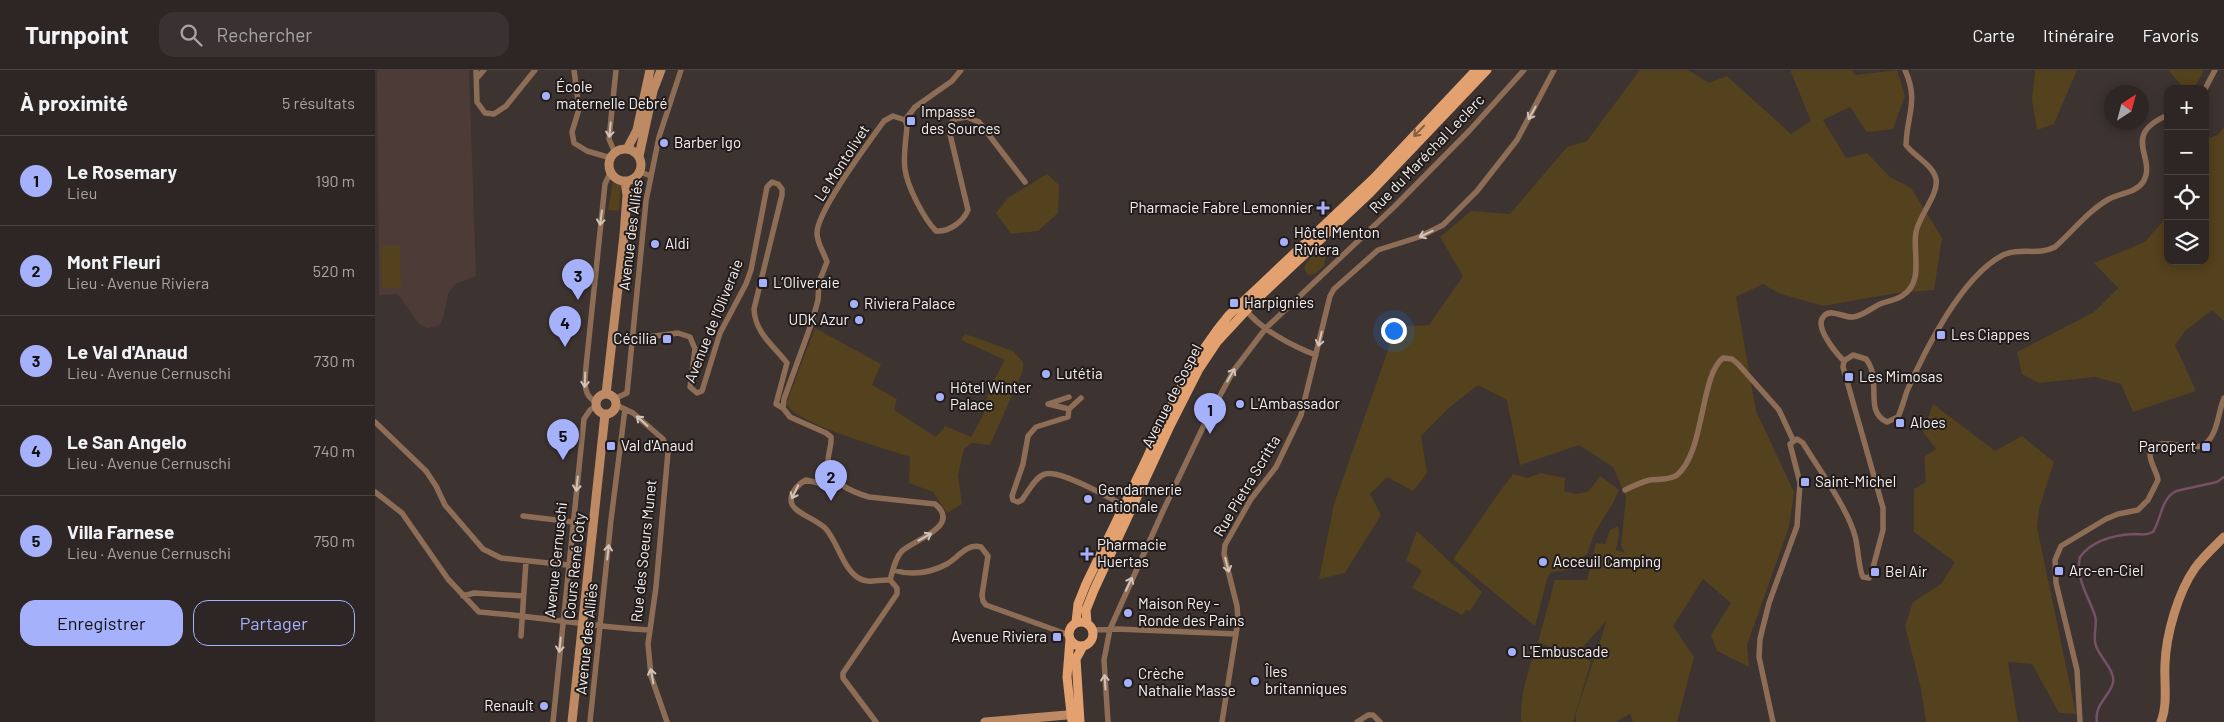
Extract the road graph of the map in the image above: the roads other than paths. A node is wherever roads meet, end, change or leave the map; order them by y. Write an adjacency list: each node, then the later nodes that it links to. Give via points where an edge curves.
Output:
1 (476, 70): 16 (street)
2 (484, 70): 16 (street)
3 (535, 70): 16 (street, via 506,106 494,114 485,113 477,102)
4 (574, 70): 21 (street, via 579,108 572,132 574,143 587,151)
5 (616, 70): 21 (street, one-way to 21, via 609,139)
6 (650, 70): 20 (street, via 637,130)
7 (661, 70): 22 (street, via 653,91)
8 (681, 70): 25 (street, Avenue des Alliés, via 661,129)
9 (961, 70): 19 (street, via 915,107)
10 (1476, 70): 28 (main road, Avenue de Sospel, one-way to 28, via 1374,178)
11 (1487, 70): 28 (main road, Avenue de Sospel, via 1370,193)
12 (1524, 70): 29 (street, Rue du Maréchal Leclerc, via 1395,206)
13 (1554, 70): 31 (street, Rue Pietra Scritta, one-way to 31, via 1517,140 1477,191 1443,225 1413,240 1378,250 1334,289 1326,308)
14 (1905, 70): 32 (street, via 1913,97 1907,145 1930,168 1937,184 1918,223 1915,235 1917,266 1909,289 1902,296 1861,315 1851,318 1831,312 1822,318 1822,331)
15 (2215, 70): 17 (street)
16 (477, 78)
17 (2207, 85)
18 (2164, 117): 32 (street, via 2155,120 2142,137 2146,172 2144,181 2137,188 2110,198 2055,247 2047,251 2016,250 1988,264 1976,276 1941,326 1898,417 1887,422 1879,418 1875,410 1874,372 1866,359 1853,355)
19 (905, 120): 27 (street, via 907,179 929,224 936,231 943,232 961,221 968,210 949,130 955,119 967,117 979,122); 38 (street, Le Montolivet, via 893,116 884,121 846,175 819,224 818,242 827,262 819,282 816,311 783,399)
20 (627, 149): 21 (street); 22 (street)
21 (613, 155): 23 (street)
22 (639, 156): 24 (street)
23 (611, 171): 26 (street, via 619,180); 37 (street, one-way to 37, via 605,184 586,367 586,392)
24 (640, 172): 25 (street); 26 (street, via 634,179)
25 (651, 176): 30 (street, Avenue des Alliés)
26 (625, 181): 36 (street, via 627,195)
27 (1025, 182)
28 (1243, 307): 29 (street); 47 (main road, Avenue de Sospel, via 1210,338 1192,366 1163,422)
29 (1265, 328): 31 (street); 63 (street, Rue du Maréchal Leclerc, one-way to 29, via 1212,409 1234,370)
30 (632, 339): 36 (street, Avenue des Alliés, via 627,393); 38 (street, Avenue de l'Oliveraie, via 678,333 690,337 695,349 690,388 697,394 702,391 720,333 751,270 767,187 772,182 778,184 782,195 754,308 761,333 787,363 776,401)
31 (1316, 355): 65 (street, Rue Pietra Scritta, one-way to 65, via 1301,415 1276,467 1251,499 1225,545 1224,554 1237,606)
32 (1843, 362): 43 (street, via 1883,508 1883,530 1869,578 1860,573 1852,525 1803,443)
33 (1069, 397): 40 (street, via 1048,404)
34 (1081, 398): 40 (street)
35 (2224, 398): 81 (street, via 2215,429 2205,443 2194,448 2165,443 2152,449 2150,455 2158,480 2143,506 2106,519 2061,546 2057,552 2056,583 2077,670)
36 (612, 399): 37 (street, via 599,397); 39 (street, Rue des Soeurs Munet); 41 (street, via 611,412)
37 (596, 404): 41 (street); 49 (street, Avenue Cernuschi, one-way to 49, via 583,419)
38 (783, 408): 44 (street, via 790,417 831,437 828,470)
39 (625, 409): 62 (street, Avenue des Alliés, one-way to 39, via 611,520); 64 (street, Rue des Soeurs Munet, one-way to 39, via 669,452 663,439)
40 (1069, 409): 47 (street, via 1068,417 1036,427 1028,436 1013,500 1022,500 1042,475 1053,473)
41 (605, 414): 60 (street, Cours René Coty)
42 (375, 422): 51 (street, via 426,471 445,505 483,549 493,556)
43 (1793, 440): 45 (street, via 1779,410 1739,364 1723,358 1712,371 1703,415 1683,468 1675,476 1649,480); 80 (street, via 1790,448 1800,483 1797,526 1769,603 1760,639 1759,657)
44 (835, 480): 53 (street, one-way to 44, via 903,550 934,532 942,522 940,508 929,503 869,497); 54 (street, one-way to 54, via 827,485 806,480 795,488 791,503 826,529 857,576 872,582)
45 (1625, 490)
46 (375, 492): 55 (street, via 402,513 447,579)
47 (1128, 507): 59 (main road, Avenue de Sospel, via 1081,594); 61 (main road, Avenue de Sospel, via 1086,610)
48 (523, 516): 49 (street)
49 (573, 522): 52 (street, Avenue Cernuschi)
50 (2224, 537): 82 (street, via 2195,568 2170,629 2166,648 2165,708)
51 (526, 561): 52 (street); 56 (street)
52 (567, 566): 58 (street, Avenue Cernuschi)
53 (893, 570): 54 (street); 67 (street, via 911,574 932,570 948,563 969,547 981,546 989,556 982,595 986,605)
54 (890, 580): 74 (street, via 897,588 897,594 843,673 843,678)
55 (463, 596): 56 (street, via 474,593); 57 (street, via 479,612)
56 (523, 596): 57 (street)
57 (522, 615): 58 (street); 66 (street)
58 (563, 620): 60 (street); 70 (street, Avenue Cernuschi, one-way to 70)
59 (1076, 622): 61 (main road); 67 (main road, via 1070,627)
60 (583, 623): 62 (street); 71 (street, Cours René Coty)
61 (1090, 626): 63 (street); 68 (main road, via 1090,642)
62 (604, 627): 64 (street); 72 (street, Avenue des Alliés)
63 (1110, 629): 65 (street); 76 (street, Rue du Maréchal Leclerc, one-way to 63, via 1104,666)
64 (650, 630): 73 (street, Rue des Soeurs Munet, one-way to 64, via 651,676)
65 (1236, 634): 77 (street, Rue Pietra Scritta)
66 (521, 636)
67 (1069, 637): 68 (main road, via 1075,644); 69 (main road, via 1067,677)
68 (1083, 646): 69 (main road, via 1076,659)
69 (1076, 718): 75 (street)
70 (553, 722)
71 (572, 722)
72 (590, 722)
73 (667, 722)
74 (876, 722)
75 (985, 722)
76 (1108, 722)
77 (1222, 722)
78 (1357, 722): 79 (street, via 1368,715 1373,715)
79 (1380, 722)
80 (1773, 722)
81 (2080, 722)
82 (2161, 722)

